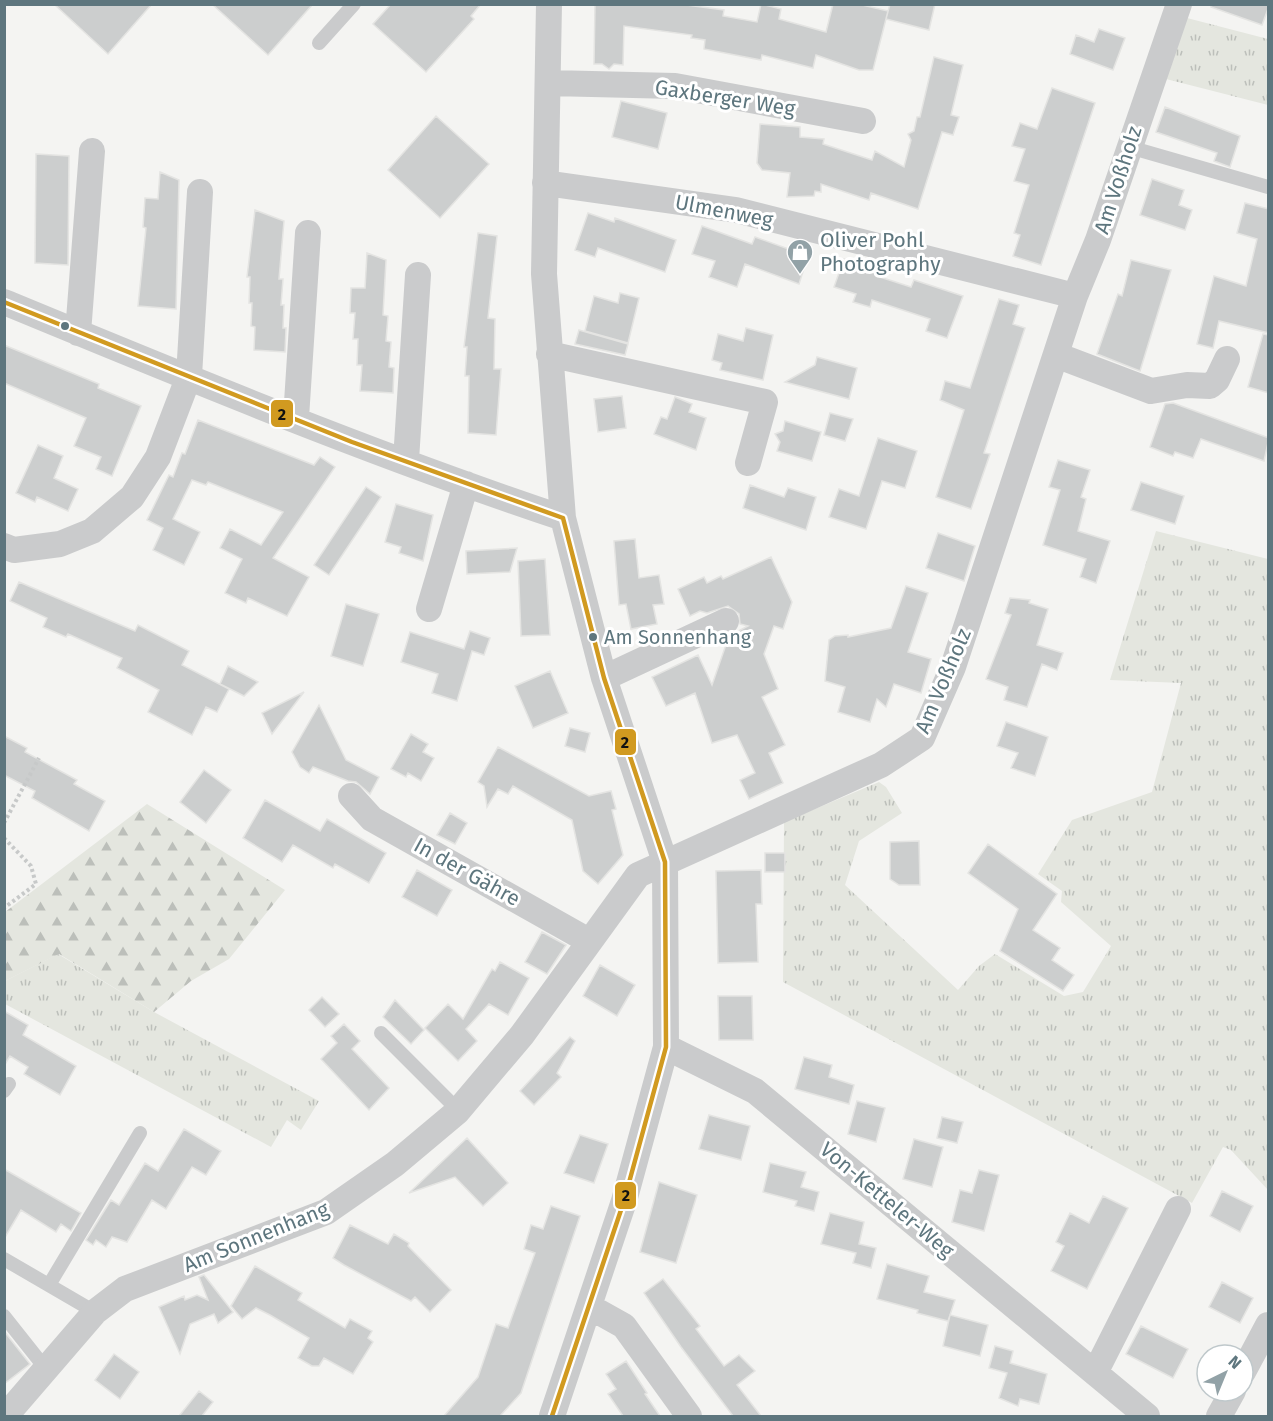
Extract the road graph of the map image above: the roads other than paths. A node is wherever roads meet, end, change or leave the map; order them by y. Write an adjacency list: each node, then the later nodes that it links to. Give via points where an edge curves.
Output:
1 (354, 4): 4 (lane)
2 (549, 4): 5 (street)
3 (1179, 4): 7 (street, Am Voßholz)
4 (319, 44)
5 (550, 83): 6 (street, Gaxberger Weg, via 675,86); 9 (street)
6 (863, 121)
7 (1129, 147): 10 (lane); 14 (street, Am Voßholz)
8 (92, 151): 16 (street)
9 (544, 183): 14 (street, Ulmenweg, via 736,210); 17 (street)
10 (1269, 187)
11 (200, 192): 20 (street)
12 (308, 233): 21 (street)
13 (418, 275): 22 (street)
14 (1075, 296): 18 (street, Am Voßholz)
15 (4, 302): 16 (street)
16 (78, 333): 20 (street)
17 (549, 354): 23 (street, via 765,402); 25 (street)
18 (1056, 355): 19 (street, via 1151,391 1210,386); 31 (street, Am Voßholz, via 953,667 922,738 881,765)
19 (1227, 359)
20 (189, 376): 21 (street); 26 (street, via 158,457 132,497 82,535 60,543 14,550)
21 (296, 418): 22 (street)
22 (406, 460): 24 (street)
23 (748, 463)
24 (466, 484): 25 (street); 27 (street)
25 (563, 518): 29 (street)
26 (4, 546)
27 (429, 609)
28 (726, 621): 29 (street)
29 (604, 678): 31 (street)
30 (351, 796): 32 (street, In der Gähre, via 372,819)
31 (665, 862): 32 (street, Am Sonnenhang, via 638,875); 34 (street)
32 (589, 941): 35 (street, Am Sonnenhang, via 522,1035)
33 (381, 1033): 35 (lane)
34 (666, 1047): 40 (street); 46 (street, Von-Ketteler-Weg, via 755,1091)
35 (458, 1110): 41 (street, Am Sonnenhang, via 395,1164 326,1212 126,1289)
36 (140, 1133): 39 (lane)
37 (1178, 1209): 46 (street)
38 (4, 1259): 39 (lane)
39 (49, 1285): 41 (lane)
40 (590, 1307): 48 (street); 49 (street, via 624,1326)
41 (95, 1312): 45 (street, Am Sonnenhang)
42 (4, 1316): 45 (lane)
43 (1269, 1325): 44 (street)
44 (1255, 1350)
45 (46, 1369): 47 (street, Am Sonnenhang)
46 (1095, 1373): 50 (street, Von-Ketteler-Weg)
47 (9, 1410)
48 (552, 1416)
49 (689, 1416)
50 (1148, 1416)

